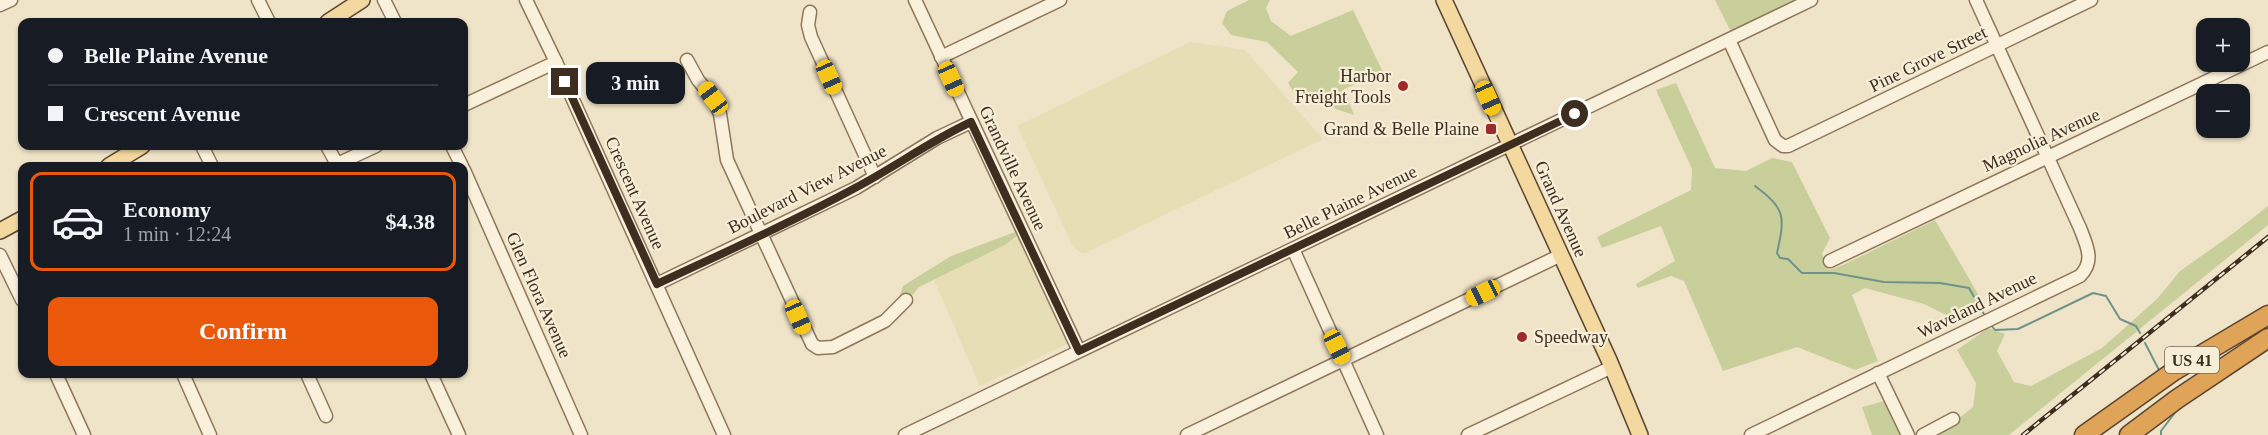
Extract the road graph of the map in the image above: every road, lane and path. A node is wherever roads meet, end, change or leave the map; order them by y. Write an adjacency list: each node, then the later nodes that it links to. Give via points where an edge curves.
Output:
1 (258, 0): 12 (street)
2 (362, 0): 13 (main road)
3 (384, 0): 14 (street)
4 (526, 0): 20 (street, Crescent Avenue)
5 (915, 0): 18 (street, Grandville Avenue)
6 (1060, 0): 18 (street)
7 (1444, 0): 23 (main road, Grand Avenue)
8 (1811, 0): 15 (street, Belle Plaine Avenue)
9 (1976, 0): 16 (street)
10 (2091, 0): 16 (street, Pine Grove Street)
11 (810, 12): 29 (street, via 811,37)
12 (267, 18)
13 (334, 18)
14 (393, 18)
15 (1729, 40): 16 (street, Pine Grove Street, via 1775,140 1788,146); 23 (street, Belle Plaine Avenue)
16 (1997, 46): 26 (street)
17 (2268, 52): 26 (street, Magnolia Avenue)
18 (941, 57): 22 (street, Grandville Avenue)
19 (687, 60): 33 (street, via 720,114 727,160)
20 (556, 62): 21 (street); 38 (street, Crescent Avenue)
21 (468, 103)
22 (971, 122): 29 (street, Boulevard View Avenue, via 937,138); 44 (street, Grandville Avenue)
23 (1510, 145): 34 (street, Belle Plaine Avenue); 36 (main road, Grand Avenue)
24 (135, 150): 27 (main road)
25 (368, 150): 28 (street)
26 (2048, 157): 37 (street, Magnolia Avenue); 48 (street, Waveland Avenue, via 2088,250 2088,264 2080,276)
27 (116, 162)
28 (344, 162)
29 (875, 177): 33 (street, Boulevard View Avenue)
30 (468, 179): 59 (street, Glen Flora Avenue)
31 (18, 221): 32 (main road)
32 (0, 231)
33 (761, 234): 38 (street, Boulevard View Avenue); 40 (street, via 807,338 818,348 833,347 876,327)
34 (1293, 249): 44 (street, Belle Plaine Avenue); 45 (street)
35 (0, 255): 39 (street)
36 (1561, 255): 45 (street); 47 (main road, Grand Avenue)
37 (1830, 261)
38 (657, 284): 60 (street, Crescent Avenue)
39 (18, 292)
40 (906, 300)
41 (2268, 303): 53 (highway, via 2180,359)
42 (2268, 315): 53 (highway, US 41)
43 (2268, 338): 46 (highway, US 41)
44 (1079, 351): 61 (street, Belle Plaine Avenue)
45 (1344, 361): 62 (street); 63 (street)
46 (2232, 363): 70 (highway, US 41); 71 (highway)
47 (1612, 367): 64 (street); 65 (main road, Grand Avenue)
48 (1878, 373): 66 (street, Waveland Avenue); 67 (street)
49 (58, 378): 56 (street)
50 (185, 378): 57 (street)
51 (309, 378): 54 (street)
52 (433, 378): 58 (street)
53 (2118, 409): 69 (highway, US 41)
54 (326, 416)
55 (1953, 419): 68 (street)
56 (84, 435)
57 (210, 435)
58 (459, 435)
59 (581, 435)
60 (724, 435)
61 (905, 435)
62 (1187, 435)
63 (1377, 435)
64 (1468, 435)
65 (1641, 435)
66 (1751, 435)
67 (1908, 435)
68 (1923, 435)
69 (2084, 435)
70 (2129, 435)
71 (2143, 435)

